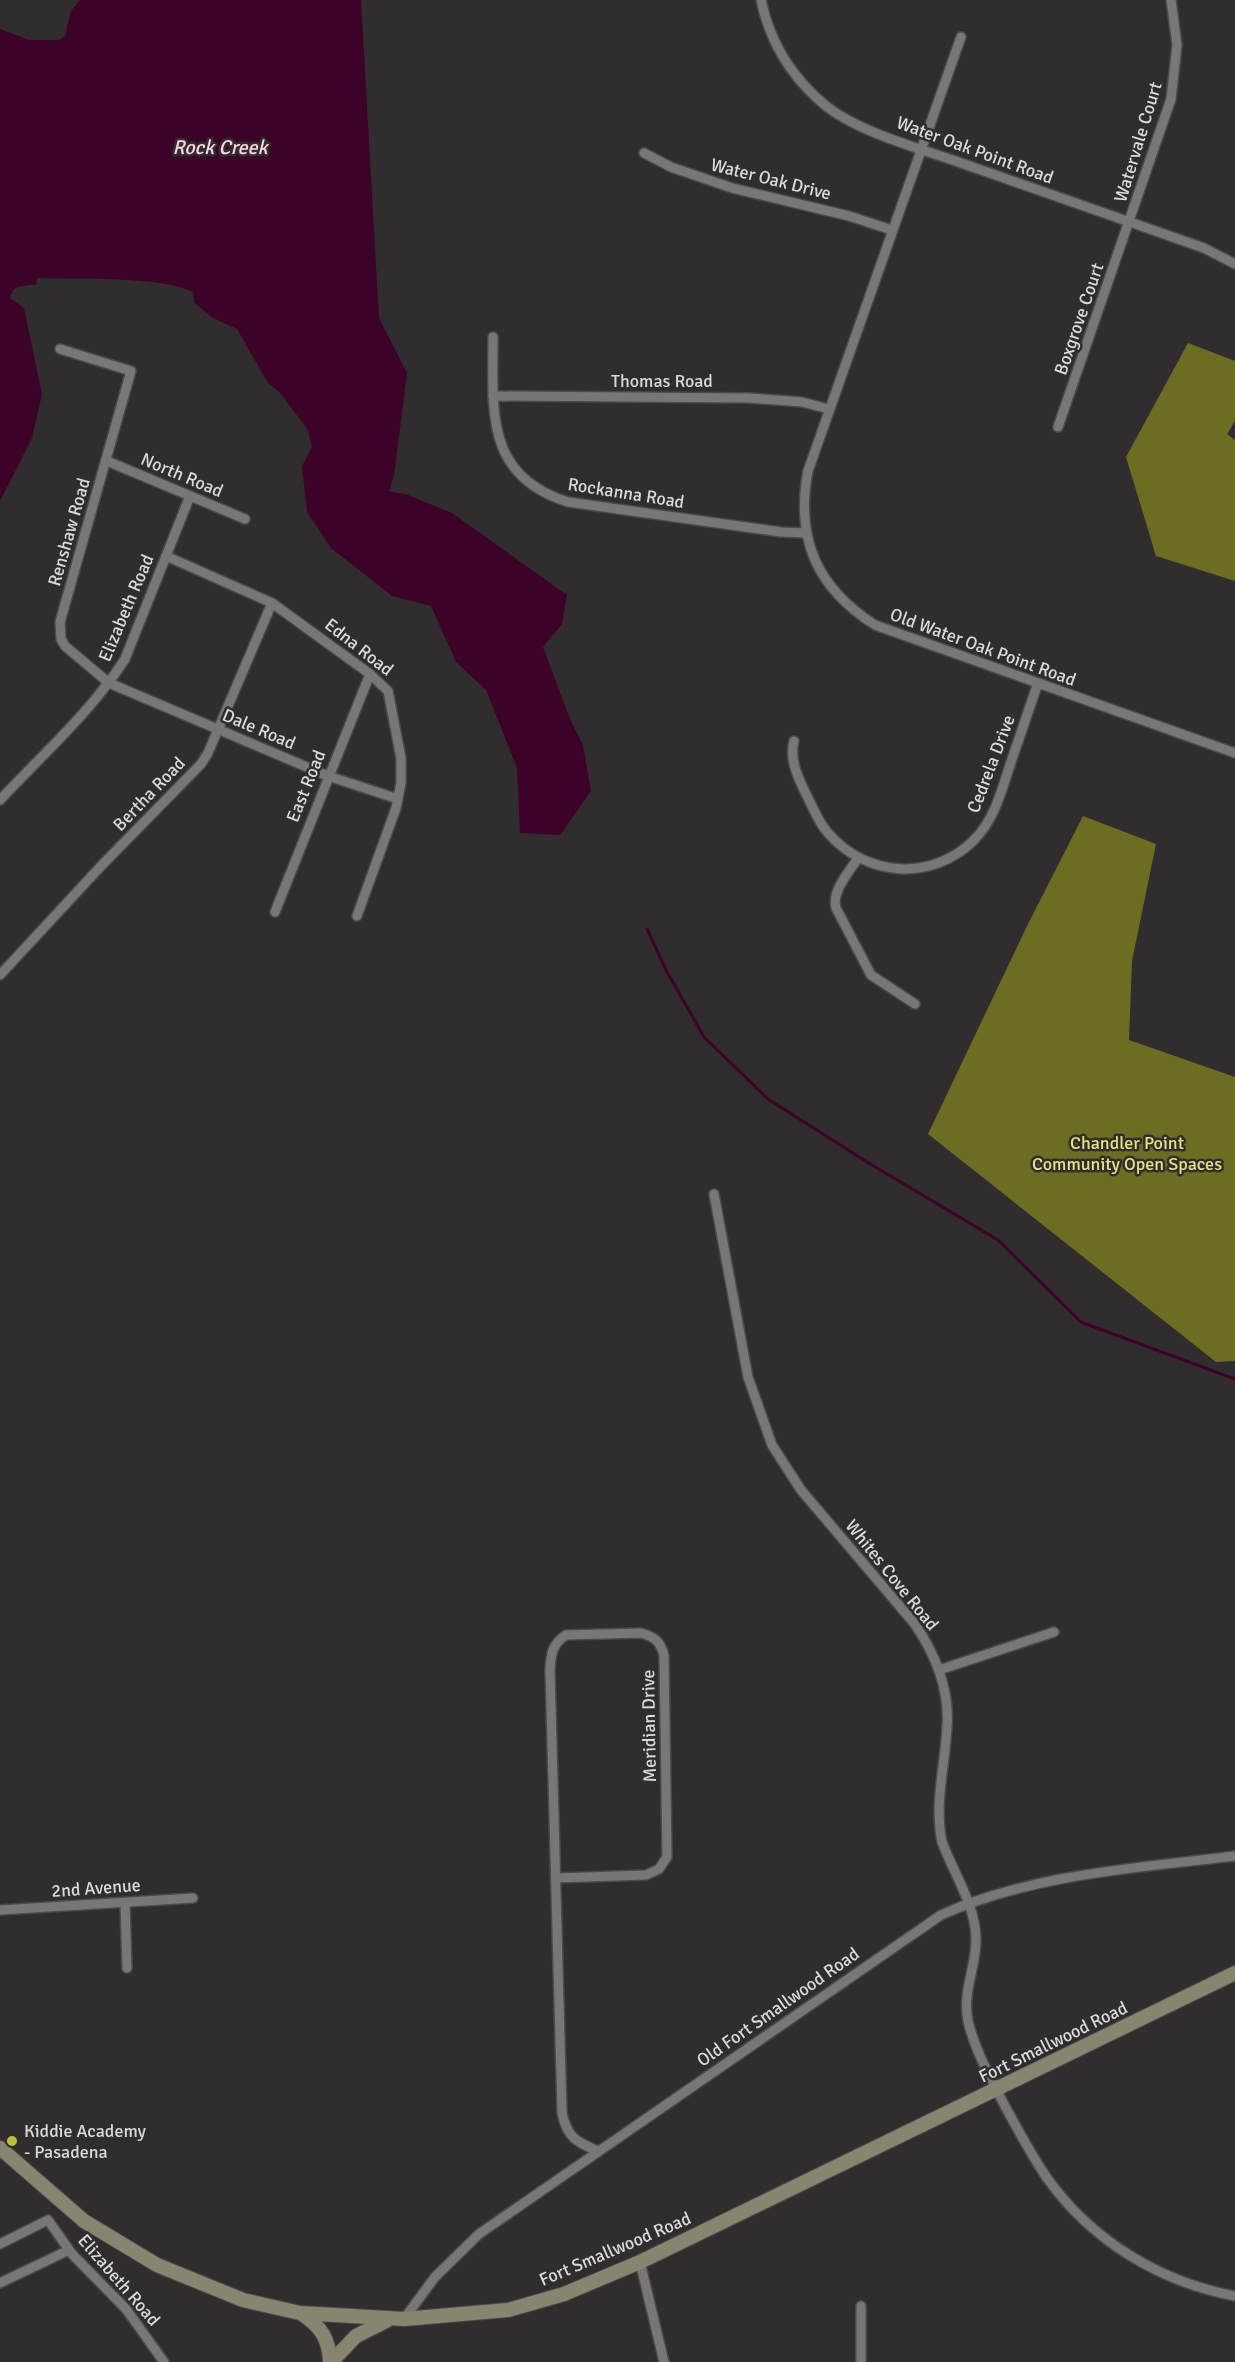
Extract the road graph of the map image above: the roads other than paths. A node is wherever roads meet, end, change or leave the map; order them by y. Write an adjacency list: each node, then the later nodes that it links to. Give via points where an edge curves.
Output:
1 (761, 0): 4 (street, Water Oak Point Road, via 767,27 791,71 808,90 855,123)
2 (1171, 0): 6 (street, Watervale Court, via 1177,45 1175,78 1165,121)
3 (961, 37): 4 (street, Old Water Oak Point Road)
4 (921, 149): 6 (street, Water Oak Point Road); 7 (street, Old Water Oak Point Road)
5 (644, 153): 7 (street, Water Oak Drive, via 702,179)
6 (1130, 222): 8 (street, Water Oak Point Road, via 1204,248); 13 (street, Boxgrove Court)
7 (892, 230): 12 (street, Old Water Oak Point Road)
8 (1235, 264)
9 (493, 337): 11 (street, Rockanna Road)
10 (60, 349): 14 (street, Renshaw Road, via 131,371)
11 (493, 396): 12 (street, Thomas Road, via 749,398 802,402); 17 (street, Rockanna Road, via 495,429 503,452 515,471 544,494 610,509)
12 (829, 409): 17 (street, Old Water Oak Point Road, via 806,478)
13 (1058, 427)
14 (107, 460): 15 (street, North Road); 21 (street, Renshaw Road, via 60,622 65,646)
15 (190, 496): 16 (street, North Road); 18 (street, Elizabeth Road)
16 (245, 519)
17 (807, 533): 22 (street, Old Water Oak Point Road, via 819,572 859,615 889,632)
18 (166, 556): 19 (street, Edna Road); 21 (street, Elizabeth Road, via 125,659)
19 (272, 603): 20 (street, Edna Road); 23 (street, Bertha Road)
20 (370, 674): 26 (street, East Road); 27 (street, Edna Road, via 383,684 391,699 402,767)
21 (109, 684): 23 (street, Dale Road); 28 (street, Elizabeth Road)
22 (1038, 684): 25 (street, Old Water Oak Point Road); 29 (street, Cedrela Drive, via 998,801 974,840 950,858 913,870 886,868)
23 (218, 730): 26 (street, Dale Road); 32 (street, Bertha Road, via 201,764)
24 (794, 741): 29 (street, Cedrela Drive, via 794,766 819,821 834,840)
25 (1235, 753)
26 (328, 776): 27 (street, Dale Road); 30 (street, East Road)
27 (398, 799): 31 (street, Edna Road)
28 (0, 800)
29 (858, 858): 33 (street, via 834,903 871,975)
30 (275, 912)
31 (357, 916)
32 (0, 975)
33 (915, 1004)
34 (714, 1194): 36 (street, Whites Cove Road, via 748,1377 772,1445 805,1496 914,1623)
35 (1054, 1632): 36 (street)
36 (939, 1670): 41 (street, Whites Cove Road, via 948,1726 939,1803 940,1831)
37 (1235, 1856): 41 (street, Old Fort Smallwood Road, via 1068,1878)
38 (556, 1878): 38 (street, Meridian Drive, via 550,1670 553,1649 566,1635 652,1636 664,1656 667,1857 659,1869 646,1875); 47 (street, Meridian Drive, via 562,2113 565,2128 573,2139)
39 (193, 1898): 40 (street, 2nd Avenue)
40 (125, 1902): 42 (street, 2nd Avenue); 43 (street)
41 (968, 1902): 45 (street, Whites Cove Road, via 976,1939 966,1994 968,2018); 47 (street, Old Fort Smallwood Road, via 941,1915)
42 (0, 1910)
43 (127, 1968)
44 (1235, 1973): 45 (main road, Fort Smallwood Road)
45 (997, 2090): 50 (main road, Fort Smallwood Road); 52 (street, Whites Cove Road, via 1048,2180 1104,2237 1175,2279)
46 (0, 2148): 54 (main road, Fort Smallwood Road, via 84,2221 157,2265 243,2300)
47 (598, 2151): 56 (street, Old Fort Smallwood Road, via 479,2234)
48 (0, 2244): 49 (street, Elizabeth Road, via 48,2220)
49 (69, 2250): 51 (street); 58 (street, Elizabeth Road, via 126,2309)
50 (640, 2262): 56 (main road, Fort Smallwood Road, via 564,2294 508,2310); 59 (street)
51 (0, 2283)
52 (1235, 2296)
53 (861, 2306): 60 (street)
54 (300, 2313): 55 (main road, Fort Smallwood Road); 57 (main road, via 323,2331)
55 (345, 2316): 56 (main road, Fort Smallwood Road); 57 (main road, via 344,2333)
56 (397, 2319): 57 (main road, via 356,2336)
57 (333, 2361)
58 (164, 2362)
59 (664, 2362)
60 (861, 2362)

